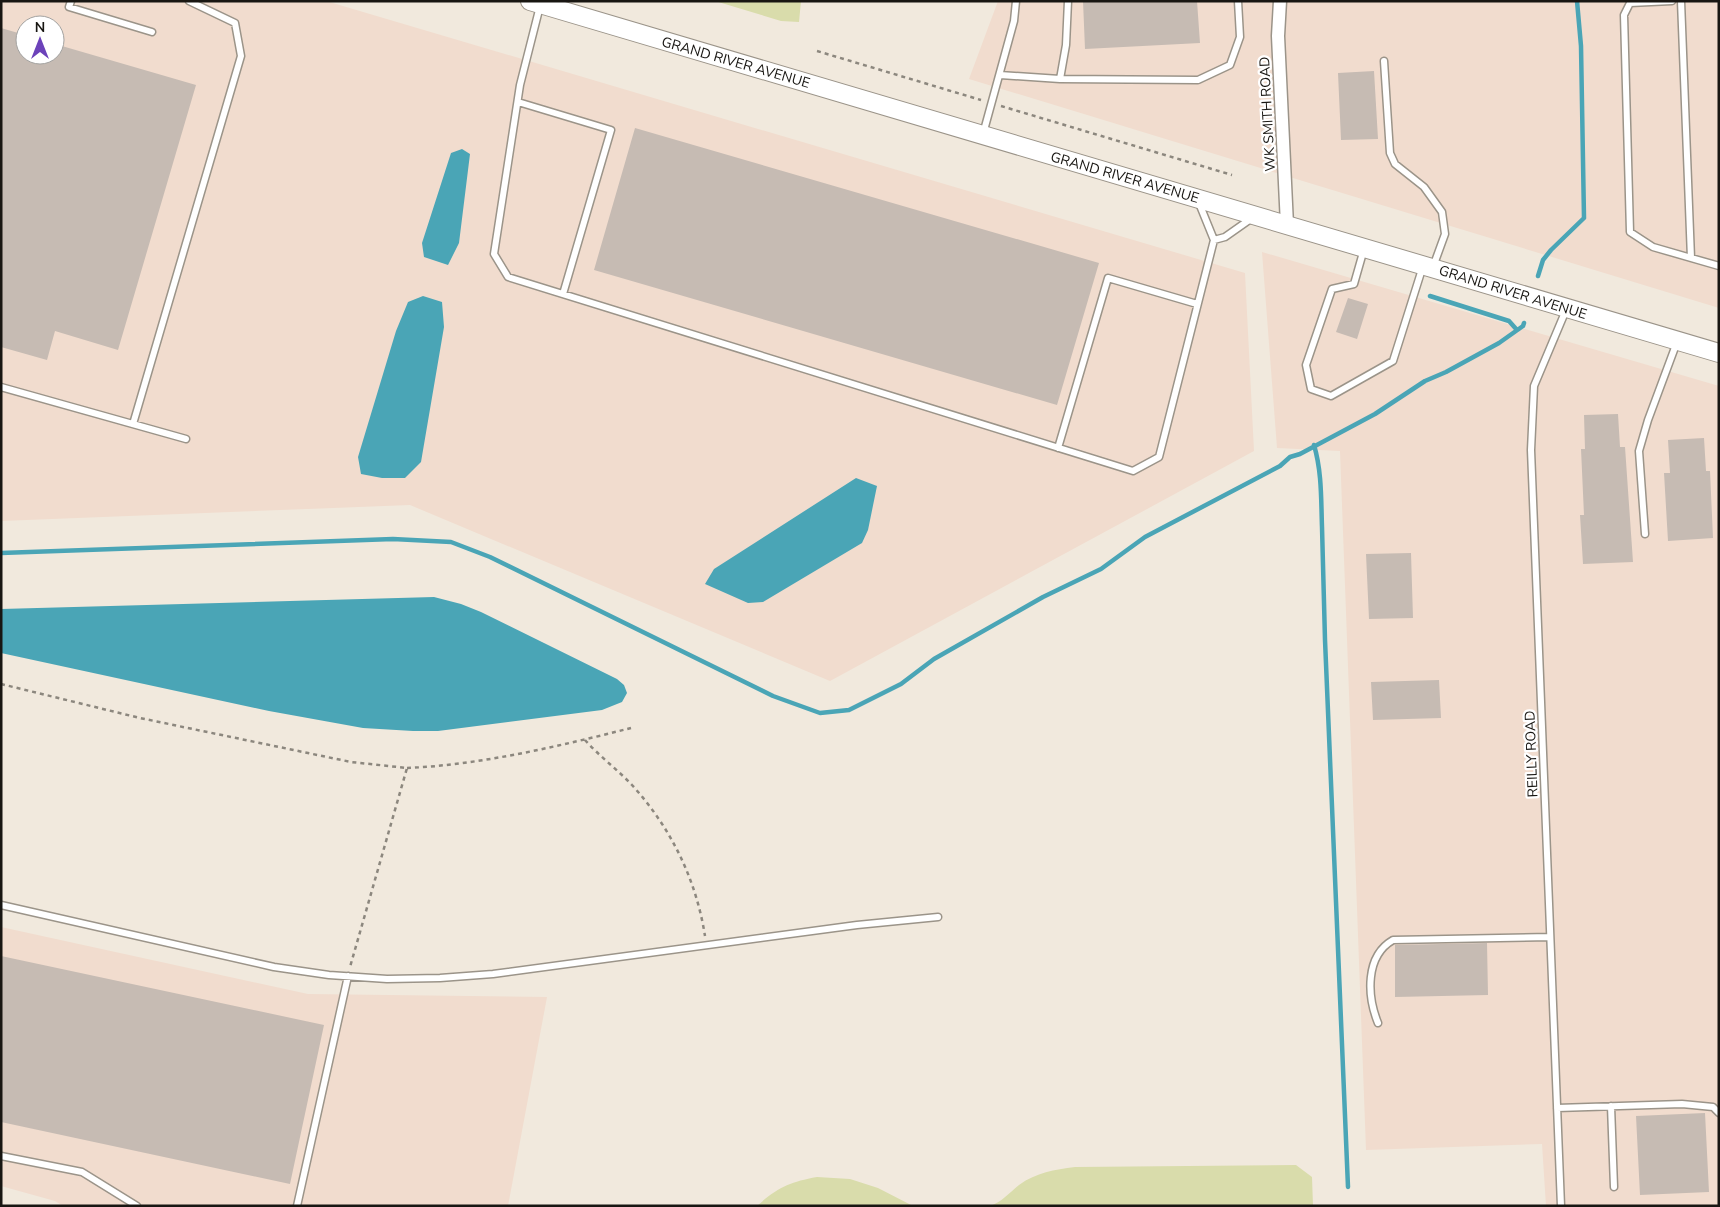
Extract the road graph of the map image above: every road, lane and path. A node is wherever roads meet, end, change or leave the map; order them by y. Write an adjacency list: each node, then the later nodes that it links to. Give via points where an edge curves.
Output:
1 (71, 1): 10 (lane, via 69,7)
2 (189, 1): 33 (lane, via 234,23 241,56)
3 (1016, 1): 13 (lane)
4 (1068, 1): 14 (lane)
5 (1238, 1): 14 (lane, via 1240,37 1230,65 1198,80)
6 (1280, 1): 21 (street, WK SMITH ROAD, via 1278,36)
7 (1672, 1): 24 (lane, via 1630,3 1624,15 1630,232 1653,247)
8 (1681, 1): 24 (lane)
9 (535, 3): 15 (lane); 17 (main road, GRAND RIVER AVENUE)
10 (152, 32)
11 (818, 51): 16 (path)
12 (1384, 61): 26 (lane, via 1390,153 1395,164 1424,188 1442,212 1445,234)
13 (1000, 75): 14 (lane); 16 (lane)
14 (1060, 79)
15 (518, 102): 27 (lane, via 494,254 508,277); 27 (lane, via 611,130)
16 (992, 103): 17 (lane); 18 (path)
17 (983, 135): 19 (main road, GRAND RIVER AVENUE)
18 (1232, 175)
19 (1196, 198): 20 (main road, GRAND RIVER AVENUE); 22 (lane)
20 (1257, 215): 21 (main road, GRAND RIVER AVENUE); 22 (lane, via 1225,237)
21 (1287, 225): 23 (main road, GRAND RIVER AVENUE)
22 (1214, 240): 28 (lane)
23 (1364, 248): 26 (main road, GRAND RIVER AVENUE); 26 (lane, via 1354,284 1332,289 1306,365 1311,389 1331,396 1393,361)
24 (1691, 258): 25 (lane)
25 (1719, 266)
26 (1428, 267): 29 (main road, GRAND RIVER AVENUE)
27 (563, 294): 35 (lane)
28 (1198, 304): 35 (lane, via 1158,457 1133,471); 35 (lane, via 1108,278)
29 (1567, 309): 30 (main road, GRAND RIVER AVENUE); 43 (lane, REILLY ROAD, via 1534,386 1532,417)
30 (1677, 341): 31 (main road, GRAND RIVER AVENUE); 36 (lane, via 1639,451)
31 (1719, 352)
32 (1, 387): 33 (lane)
33 (133, 424): 34 (lane)
34 (186, 439)
35 (1058, 448)
36 (1646, 534)
37 (1, 684): 40 (path, via 140,718 342,761)
38 (631, 728): 39 (path)
39 (584, 740): 40 (path, via 456,764); 44 (path, via 633,786 671,838 696,893)
40 (407, 768): 45 (path)
41 (1, 905): 45 (lane, via 274,967)
42 (938, 916): 44 (lane)
43 (1550, 937): 46 (lane, via 1393,940 1376,957 1373,968 1370,988 1372,1008); 48 (lane, REILLY ROAD)
44 (706, 945): 45 (lane, via 458,977 387,979)
45 (348, 976): 53 (lane)
46 (1378, 1023)
47 (1611, 1106): 48 (lane); 49 (lane, via 1682,1104 1713,1107); 51 (lane)
48 (1557, 1108): 54 (lane, REILLY ROAD)
49 (1719, 1112)
50 (1, 1156): 52 (lane, via 82,1172)
51 (1614, 1187)
52 (137, 1206)
53 (297, 1206)
54 (1561, 1206)

